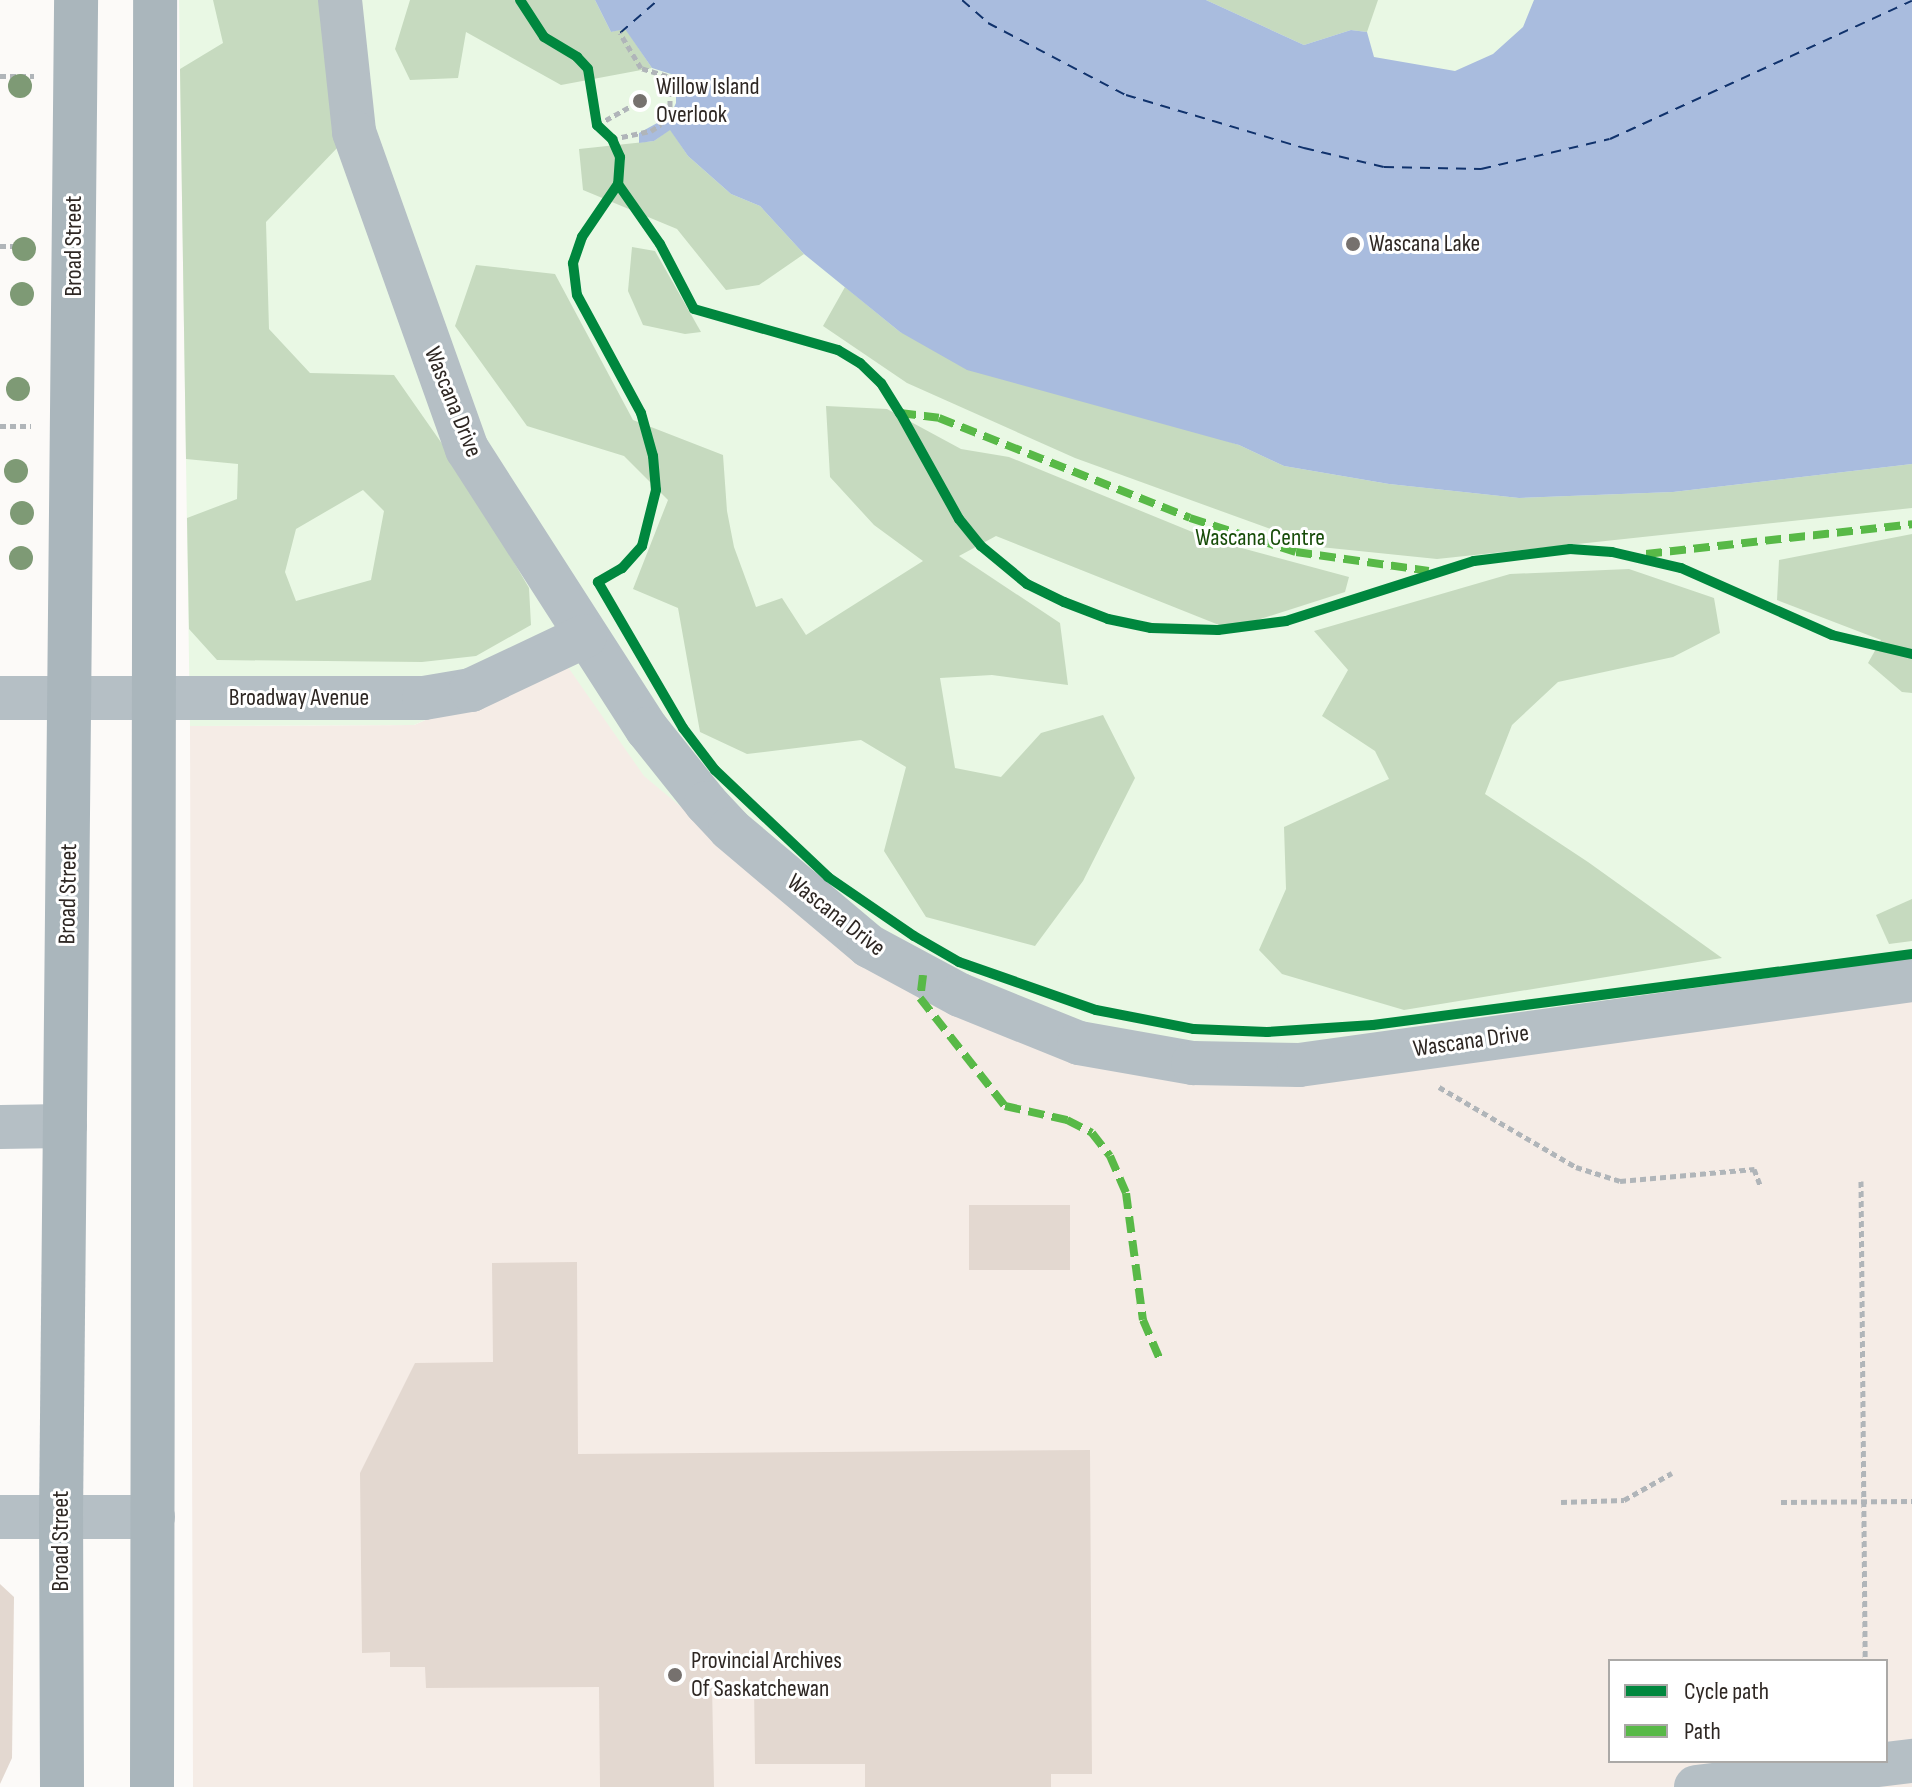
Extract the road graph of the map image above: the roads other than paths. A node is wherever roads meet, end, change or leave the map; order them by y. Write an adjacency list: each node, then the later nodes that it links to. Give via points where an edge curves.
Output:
1 (76, 0): 7 (main road, Broad Street)
2 (155, 0): 5 (main road)
3 (340, 0): 4 (street, Wascana Drive, via 354,132 467,449)
4 (585, 636): 5 (street, Broadway Avenue, via 471,690 424,698); 8 (street, Wascana Drive, via 647,729 730,829 869,946 960,995 1079,1043 1193,1063 1299,1065)
5 (153, 697): 7 (street, Broadway Avenue); 13 (main road)
6 (0, 698): 7 (street, Broadway Avenue)
7 (71, 698): 9 (main road, Broad Street)
8 (1912, 980)
9 (65, 1126): 10 (street); 12 (main road, Broad Street)
10 (0, 1127)
11 (0, 1517): 12 (street)
12 (61, 1517): 13 (street); 15 (main road, Broad Street)
13 (153, 1517): 16 (main road)
14 (1912, 1761): 17 (street)
15 (62, 1787)
16 (152, 1787)
17 (1696, 1787)

